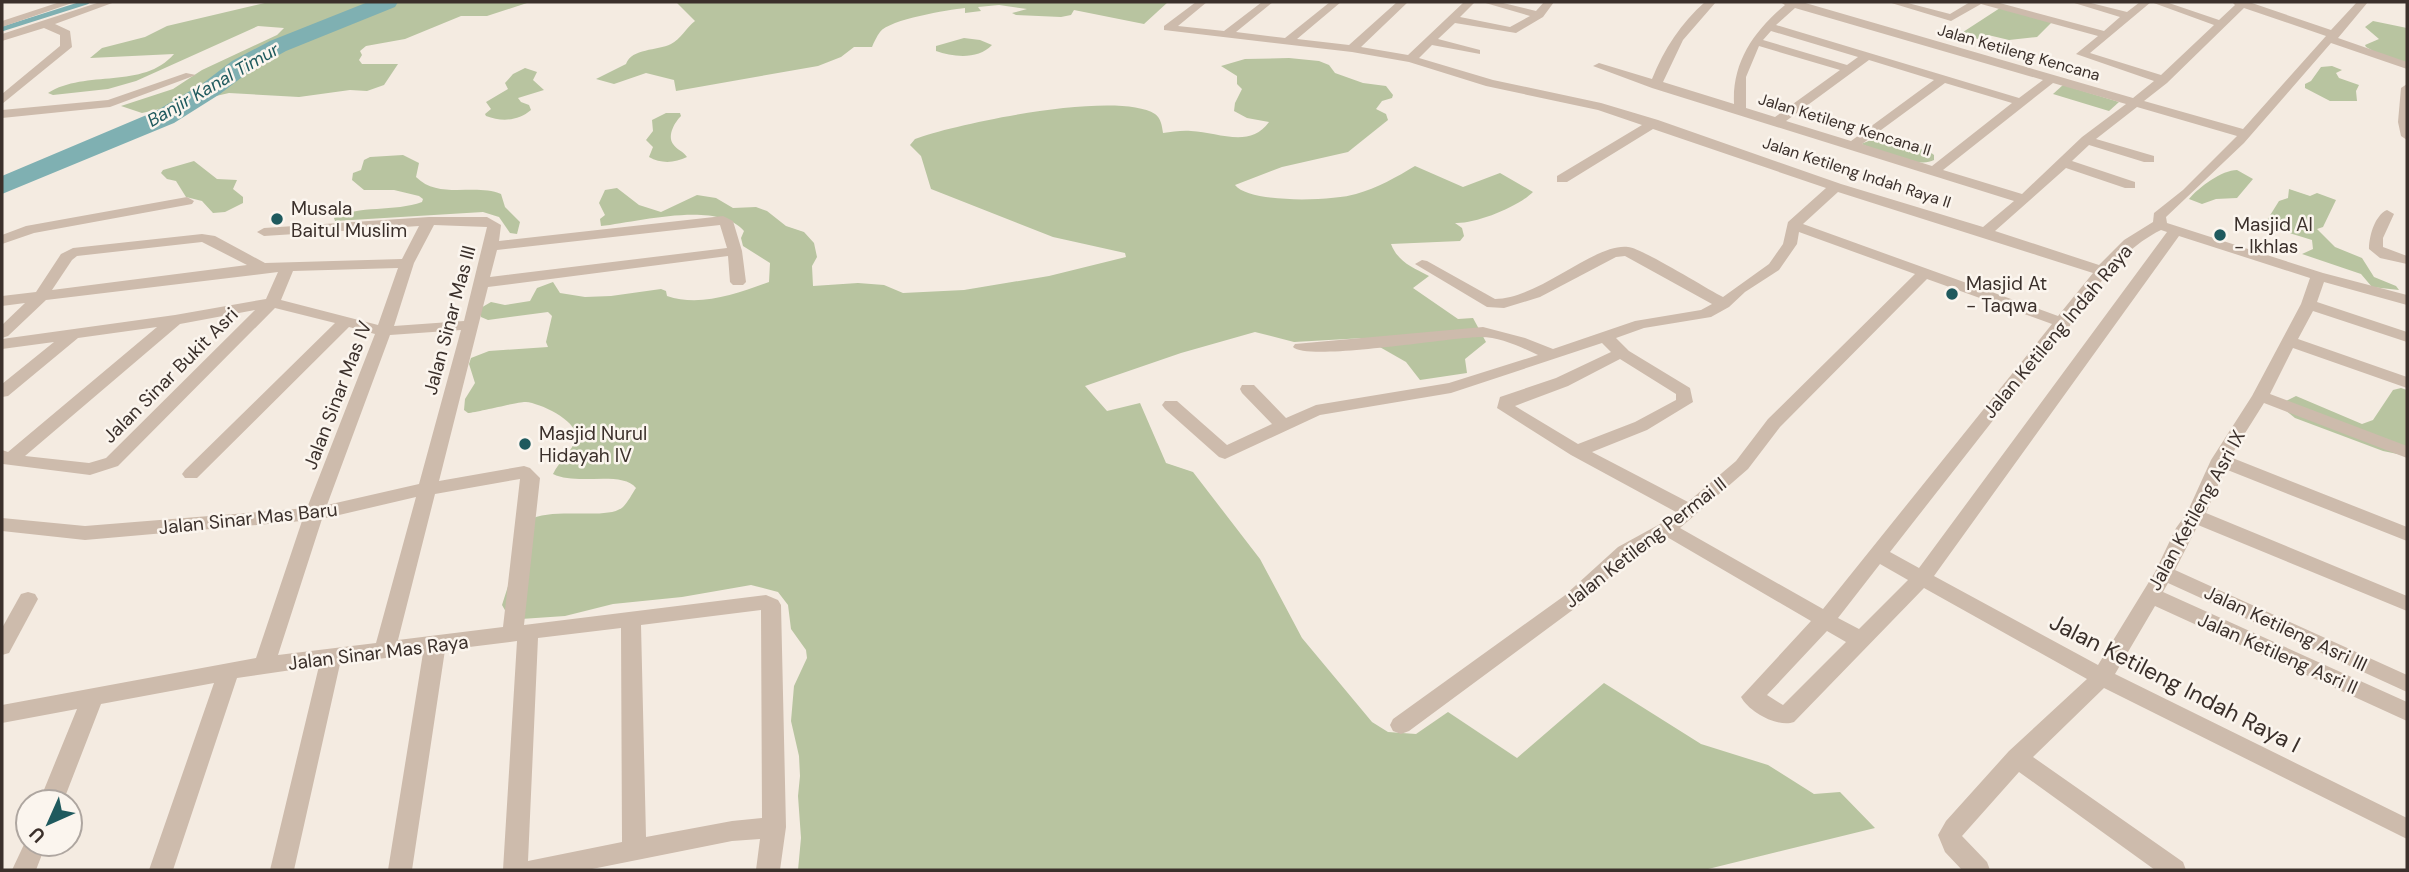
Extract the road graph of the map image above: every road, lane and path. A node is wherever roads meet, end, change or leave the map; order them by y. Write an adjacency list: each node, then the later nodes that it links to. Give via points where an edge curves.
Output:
1 (71, 2): 23 (street)
2 (110, 2): 24 (street)
3 (1202, 2): 28 (street, Jalan Ketileng Indah Raya II, via 1168,29)
4 (1268, 2): 28 (street)
5 (1336, 2): 31 (street)
6 (1403, 2): 34 (street)
7 (1470, 2): 22 (street)
8 (1487, 2): 20 (street)
9 (1549, 2): 20 (street)
10 (1711, 2): 45 (street, via 1668,53)
11 (1893, 2): 12 (street, via 1951,18)
12 (1977, 2)
13 (1985, 2): 27 (street)
14 (2076, 2): 21 (street)
15 (2146, 2): 21 (street)
16 (2156, 2): 25 (street)
17 (2241, 2): 25 (street); 29 (street)
18 (2363, 2): 29 (street, Jalan Ketileng Indah Raya)
19 (1792, 3): 26 (street); 42 (street, Jalan Ketileng Kencana)
20 (1539, 15): 22 (street, via 1509,31)
21 (2128, 16): 27 (street)
22 (1452, 19): 32 (street)
23 (2, 24)
24 (45, 24): 30 (street); 47 (street, via 66,33 65,47)
25 (2222, 24): 44 (street)
26 (1767, 26): 33 (street); 36 (street)
27 (2104, 34): 44 (street, via 2083,56)
28 (1226, 35): 31 (street, Jalan Ketileng Indah Raya II)
29 (2333, 37): 39 (street); 55 (street, Jalan Ketileng Indah Raya)
30 (2, 38)
31 (1288, 41): 34 (street, Jalan Ketileng Indah Raya II)
32 (1430, 41): 35 (street); 37 (street)
33 (1757, 42): 40 (street); 50 (street, via 1740,75)
34 (1352, 49): 37 (street, Jalan Ketileng Indah Raya II)
35 (1476, 52)
36 (1868, 55): 40 (street); 43 (street)
37 (1411, 59): 53 (street, Jalan Ketileng Indah Raya II)
38 (1599, 66): 45 (street, Jalan Ketileng Kencana II)
39 (2407, 66)
40 (1850, 69): 52 (street)
41 (190, 75): 51 (street, via 110,103)
42 (2052, 78): 48 (street, Jalan Ketileng Kencana); 49 (street)
43 (1943, 79): 49 (street); 57 (street)
44 (2163, 80): 48 (street)
45 (1656, 85): 50 (street, Jalan Ketileng Kencana II)
46 (2407, 91): 54 (street)
47 (2, 100)
48 (2133, 101): 55 (street, Jalan Ketileng Kencana); 56 (street)
49 (2021, 102): 60 (street)
50 (1740, 111): 52 (street, Jalan Ketileng Kencana II)
51 (2, 114)
52 (1776, 122): 57 (street, Jalan Ketileng Kencana II)
53 (1654, 123): 61 (street); 63 (street, Jalan Ketileng Indah Raya II)
54 (2406, 127)
55 (2245, 134): 69 (street, Jalan Ketileng Indah Raya, via 2159,216)
56 (2087, 140): 58 (street); 59 (street)
57 (1852, 146): 60 (street, Jalan Ketileng Kencana II)
58 (2149, 159)
59 (2062, 162): 62 (street); 64 (street)
60 (1936, 169): 64 (street, Jalan Ketileng Kencana II)
61 (1562, 179)
62 (2130, 185)
63 (1836, 187): 68 (street); 71 (street, Jalan Ketileng Indah Raya II)
64 (2024, 199): 71 (street)
65 (187, 201): 72 (street, via 31,229)
66 (2387, 214): 75 (street, via 2376,249)
67 (429, 221): 70 (street, Jalan Sinar Mas III); 73 (street, Jalan Sinar Mas III, via 492,222); 79 (street, Jalan Sinar Mas IV)
68 (1793, 225): 81 (street); 89 (street, via 1790,244 1774,267)
69 (2168, 227): 80 (street, Jalan Ketileng Indah Raya, via 2129,243); 82 (street); 125 (street, Jalan Ketileng Indah Raya)
70 (264, 232)
71 (1986, 232): 80 (street, Jalan Ketileng Indah Raya II)
72 (2, 240)
73 (491, 246): 74 (street, via 723,220); 84 (street, Jalan Sinar Mas III)
74 (735, 251): 83 (street); 84 (street)
75 (2407, 260)
76 (1422, 264): 89 (street, via 1502,306 1612,253 1627,251)
77 (288, 267): 78 (street); 79 (street, via 348,265); 88 (street, Jalan Sinar Bukit Asri)
78 (262, 268): 85 (street); 85 (street, via 202,238 86,251 66,257)
79 (405, 270): 95 (street, Jalan Sinar Mas IV)
80 (2102, 271): 93 (street, Jalan Ketileng Indah Raya)
81 (1926, 272): 93 (street); 117 (street, Jalan Ketileng Permai II, via 1774,423 1742,465)
82 (2318, 276): 86 (street); 90 (street, Jalan Ketileng Asri IX)
83 (738, 282)
84 (481, 283): 94 (street, Jalan Sinar Mas III)
85 (41, 296): 87 (street); 96 (street)
86 (2407, 300)
87 (2, 301)
88 (272, 302): 91 (street, Jalan Sinar Bukit Asri); 92 (street, Jalan Sinar Bukit Asri); 113 (street, Jalan Sinar Bukit Asri, via 112,462 90,469)
89 (1724, 304): 98 (street, via 1705,314 1641,324)
90 (2309, 304): 99 (street); 100 (street, Jalan Ketileng Asri IX)
91 (175, 320): 97 (street, Jalan Sinar Bukit Asri); 113 (street, Jalan Sinar Bukit Asri)
92 (346, 321): 95 (street, Jalan Sinar Bukit Asri); 115 (street)
93 (2064, 323): 123 (street, Jalan Ketileng Indah Raya)
94 (470, 325): 95 (street, Jalan Sinar Bukit Asri); 116 (street, Jalan Sinar Mas III)
95 (384, 331): 118 (street, Jalan Sinar Mas IV)
96 (2, 333)
97 (72, 335): 101 (street, Jalan Sinar Bukit Asri); 107 (street)
98 (1605, 337): 103 (street); 104 (street)
99 (2407, 337)
100 (2288, 341): 105 (street); 108 (street, Jalan Ketileng Asri IX)
101 (2, 344)
102 (1301, 347): 104 (street, via 1483,332)
103 (1623, 354): 111 (street, via 1684,392 1685,402 1642,426); 111 (street, via 1506,401 1506,408)
104 (1553, 355): 110 (street, via 1451,388 1316,410)
105 (2407, 383)
106 (1248, 389): 110 (street)
107 (2, 391)
108 (2260, 396): 112 (street); 114 (street, Jalan Ketileng Asri IX)
109 (1171, 405): 110 (street, via 1225,453)
110 (1284, 426)
111 (1577, 451): 117 (street)
112 (2407, 452)
113 (5, 458)
114 (2220, 460): 119 (street, Jalan Ketileng Asri IX); 122 (street)
115 (191, 474)
116 (426, 489): 118 (street, Jalan Sinar Mas Baru); 131 (street, Jalan Sinar Mas Baru, via 524,472 531,478); 135 (street, Jalan Sinar Mas III)
117 (1690, 511): 121 (street, Jalan Ketileng Permai II)
118 (314, 514): 120 (street, Jalan Sinar Mas Baru, via 85,533); 137 (street, Jalan Sinar Mas IV)
119 (2195, 516): 124 (street, Jalan Ketileng Asri IX); 128 (street)
120 (2, 524)
121 (1667, 530): 130 (street); 144 (street, Jalan Ketileng Permai II, via 1625,552 1572,601)
122 (2407, 534)
123 (1878, 554): 125 (street); 130 (street, Jalan Ketileng Indah Raya)
124 (2164, 573): 126 (street, Jalan Ketileng Asri IX); 140 (street, Jalan Ketileng Asri III)
125 (1923, 577): 132 (street, Jalan Ketileng Indah Raya); 139 (street, Jalan Ketileng Indah Raya I)
126 (2150, 595): 139 (street, Jalan Ketileng Asri IX); 142 (street, Jalan Ketileng Asri II)
127 (28, 599): 134 (street)
128 (2407, 604)
129 (631, 618): 131 (street, Jalan Sinar Mas Raya); 147 (street, Jalan Sinar Mas Raya, via 766,602 771,606); 149 (street)
130 (1825, 620): 132 (street); 132 (street, Jalan Ketileng Indah Raya, via 1752,697 1786,716)
131 (520, 634): 133 (street, Jalan Sinar Mas Raya); 153 (street)
132 (1859, 639)
133 (435, 645): 135 (street, Jalan Sinar Mas Raya); 152 (street)
134 (2, 647)
135 (385, 650): 136 (street, Jalan Sinar Mas Raya)
136 (331, 658): 137 (street, Jalan Sinar Mas Raya); 151 (street)
137 (264, 665): 138 (street, Jalan Sinar Mas Raya)
138 (228, 672): 141 (street, Jalan Sinar Mas Raya); 150 (street)
139 (2102, 677): 145 (street, Jalan Ketileng Asri IX); 148 (street, Jalan Ketileng Indah Raya I)
140 (2407, 684)
141 (93, 695): 143 (street, Jalan Sinar Mas Raya); 146 (street)
142 (2407, 712)
143 (2, 714)
144 (1401, 725)
145 (2017, 758): 156 (street, Jalan Ketileng Asri IX, via 1950,835 1953,845); 157 (street)
146 (56, 788)
147 (774, 827): 149 (street); 155 (street)
148 (2407, 829)
149 (634, 852): 154 (street)
150 (161, 870)
151 (282, 870)
152 (400, 870)
153 (514, 870)
154 (533, 870)
155 (768, 870)
156 (1979, 870)
157 (2174, 870)

